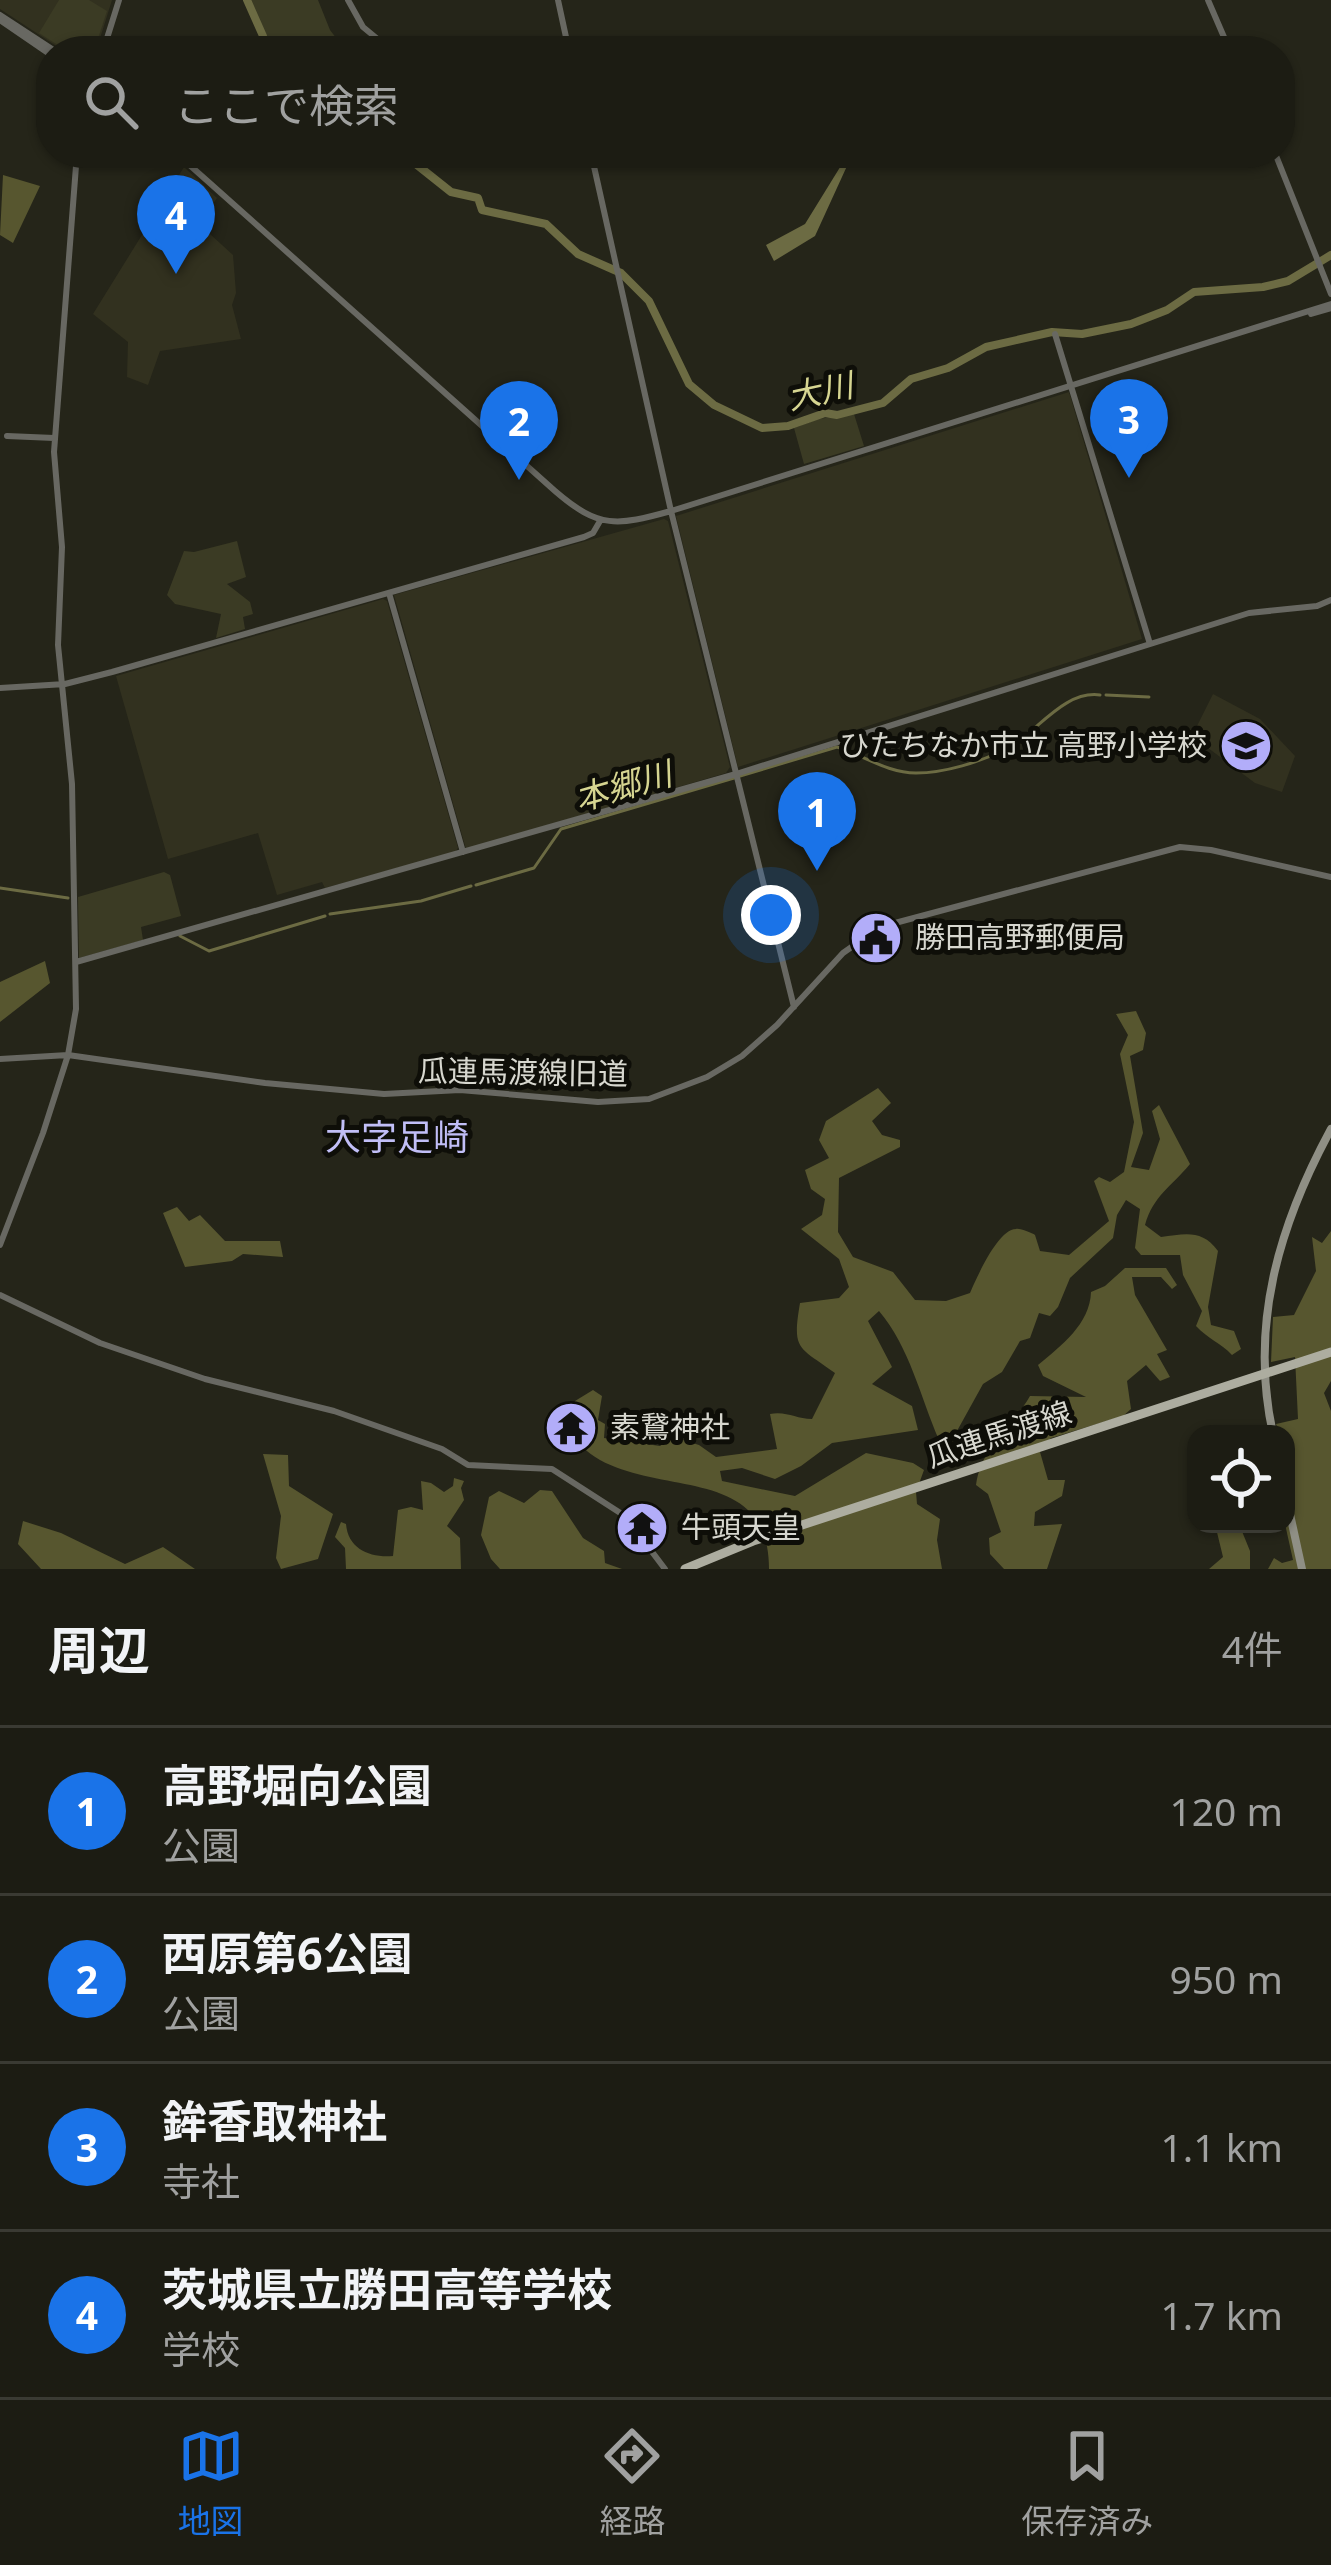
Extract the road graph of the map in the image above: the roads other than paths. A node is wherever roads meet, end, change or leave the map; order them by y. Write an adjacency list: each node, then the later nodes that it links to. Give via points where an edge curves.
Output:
1 (119, 0): 6 (street)
2 (348, 0): 7 (street)
3 (558, 0): 8 (street)
4 (1208, 0): 9 (street)
5 (0, 18): 10 (street)
6 (108, 36)
7 (374, 36)
8 (566, 36)
9 (1224, 36)
10 (36, 42)
11 (76, 168): 20 (street)
12 (193, 168): 22 (street, via 555,491)
13 (594, 168): 21 (street)
14 (1281, 168): 15 (street)
15 (1331, 294)
16 (1331, 306): 18 (street)
17 (1054, 334): 18 (street)
18 (1070, 386): 21 (street); 25 (street)
19 (7, 436): 20 (street)
20 (54, 438): 26 (street)
21 (671, 511): 22 (street); 28 (street)
22 (600, 521): 23 (street, via 590,535)
23 (389, 593): 26 (street); 29 (street)
24 (1331, 600): 25 (street)
25 (1150, 644): 28 (street)
26 (64, 684): 27 (street); 31 (street)
27 (0, 688)
28 (736, 774): 29 (street); 32 (street)
29 (463, 852): 31 (street)
30 (1331, 877): 32 (street, 瓜連馬渡線旧道, via 1211,850 1166,849 880,926 843,952)
31 (76, 962): 33 (street)
32 (794, 1006): 33 (street, 瓜連馬渡線旧道, via 725,1068 667,1094 622,1101 466,1090 384,1094)
33 (68, 1055): 34 (street, 瓜連馬渡線旧道); 36 (street)
34 (0, 1059)
35 (1331, 1129): 39 (main road, via 1279,1245)
36 (0, 1245)
37 (0, 1295): 42 (street, via 100,1343 308,1402 442,1449 468,1466 552,1469 625,1516)
38 (1331, 1352): 39 (main road, 瓜連馬渡線)
39 (1264, 1372): 40 (main road); 43 (main road, 瓜連馬渡線)
40 (1272, 1425)
41 (1294, 1533): 44 (main road)
42 (665, 1569)
43 (685, 1569)
44 (1302, 1569)

